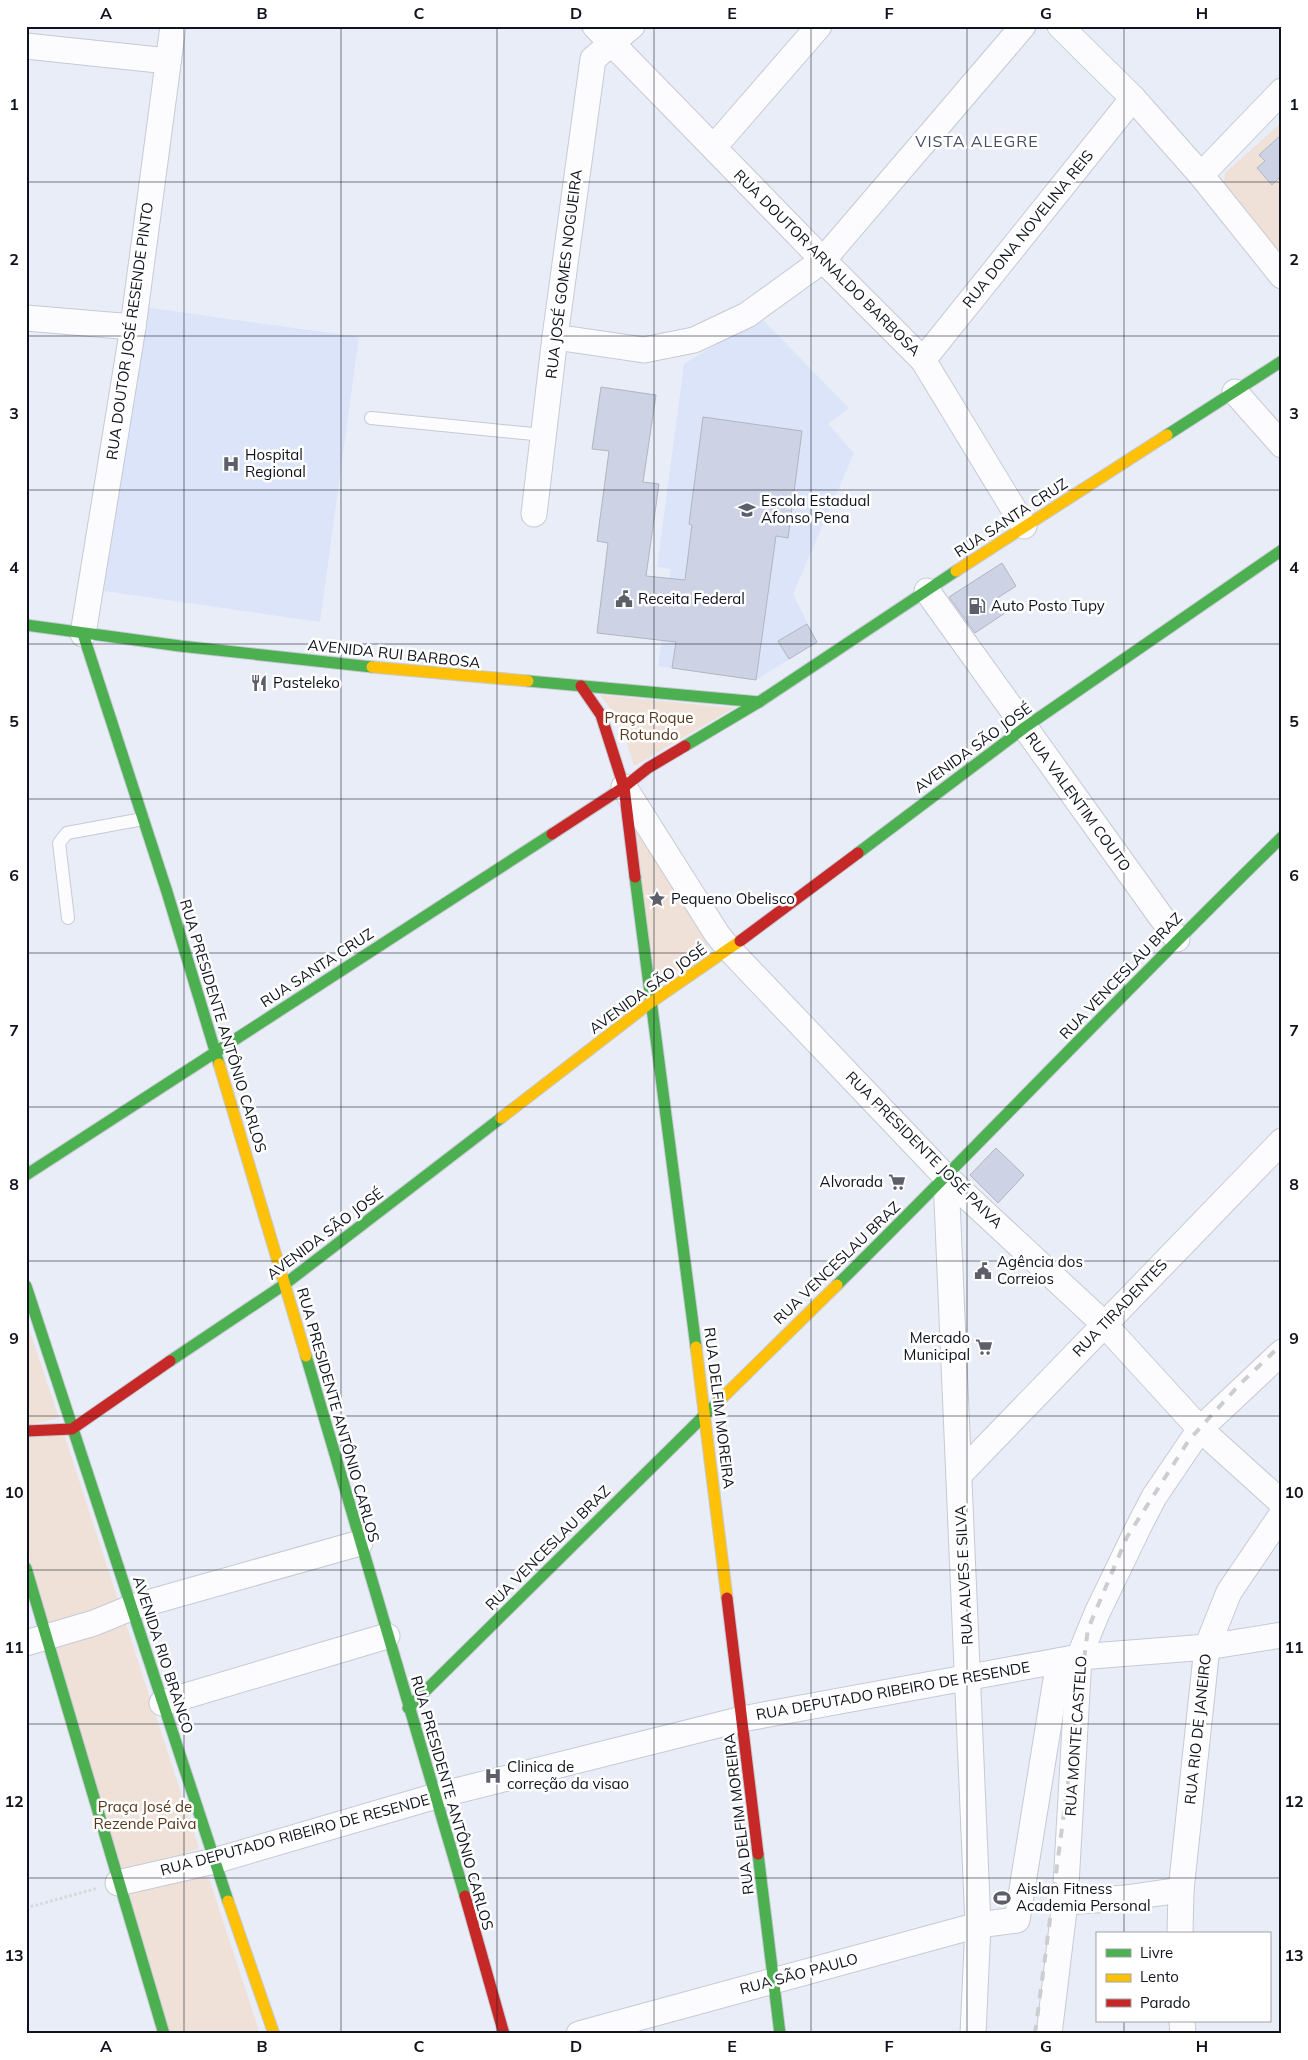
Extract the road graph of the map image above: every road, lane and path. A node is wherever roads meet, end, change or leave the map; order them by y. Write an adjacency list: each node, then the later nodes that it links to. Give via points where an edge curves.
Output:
1 (172, 26): 9 (street, RUA DOUTOR JOSÉ RESENDE PINTO)
2 (595, 26): 7 (street, RUA DOUTOR ARNALDO BARBOSA)
3 (632, 26): 7 (street, RUA JOSÉ GOMES NOGUEIRA)
4 (819, 26): 12 (street)
5 (1023, 26): 14 (street)
6 (1060, 26): 11 (street)
7 (613, 44): 12 (street, RUA DOUTOR ARNALDO BARBOSA); 18 (street, RUA JOSÉ GOMES NOGUEIRA, via 593,59)
8 (26, 46): 9 (street)
9 (168, 61): 17 (street, RUA DOUTOR JOSÉ RESENDE PINTO)
10 (1282, 91): 13 (street)
11 (1133, 98): 13 (street); 19 (street, RUA DONA NOVELINA REIS)
12 (714, 147): 14 (street, RUA DOUTOR ARNALDO BARBOSA)
13 (1201, 175): 15 (street)
14 (823, 260): 18 (street, via 747,314 694,340 644,350); 19 (street, RUA DOUTOR ARNALDO BARBOSA)
15 (1282, 276)
16 (26, 318): 17 (street)
17 (133, 327): 30 (street, RUA DOUTOR JOSÉ RESENDE PINTO)
18 (555, 337): 23 (street, RUA JOSÉ GOMES NOGUEIRA)
19 (923, 360): 26 (street, RUA DOUTOR ARNALDO BARBOSA)
20 (1282, 361): 21 (main road, RUA SANTA CRUZ)
21 (1236, 392): 24 (street); 26 (main road, RUA SANTA CRUZ)
22 (371, 418): 23 (lane)
23 (544, 435): 25 (street, RUA JOSÉ GOMES NOGUEIRA)
24 (1282, 445)
25 (534, 514)
26 (1024, 526): 28 (main road, RUA SANTA CRUZ)
27 (1282, 550): 33 (main road, AVENIDA SÃO JOSÉ)
28 (927, 591): 32 (main road, RUA SANTA CRUZ); 33 (street, RUA VALENTIM COUTO)
29 (26, 625): 30 (main road, AVENIDA RUI BARBOSA)
30 (83, 634): 31 (main road, AVENIDA RUI BARBOSA, via 256,655); 35 (main road, RUA PRESIDENTE ANTÔNIO CARLOS)
31 (581, 686): 32 (main road, AVENIDA RUI BARBOSA); 34 (main road, via 601,715)
32 (759, 702): 34 (main road, via 648,768)
33 (1024, 728): 38 (street, RUA VALENTIM COUTO); 39 (main road, AVENIDA SÃO JOSÉ)
34 (624, 787): 39 (street, RUA PRESIDENTE JOSÉ PAIVA); 40 (main road, RUA DELFIM MOREIRA); 41 (main road, RUA SANTA CRUZ)
35 (143, 819): 37 (lane, via 67,833 59,843); 41 (main road, RUA PRESIDENTE ANTÔNIO CARLOS)
36 (1282, 837): 38 (main road, RUA VENCESLAU BRAZ)
37 (68, 918)
38 (1177, 939): 44 (main road, RUA VENCESLAU BRAZ)
39 (728, 949): 40 (main road, AVENIDA SÃO JOSÉ); 44 (street, RUA PRESIDENTE JOSÉ PAIVA)
40 (650, 1003): 45 (main road, AVENIDA SÃO JOSÉ); 49 (main road, RUA DELFIM MOREIRA)
41 (214, 1052): 43 (main road, RUA SANTA CRUZ); 45 (main road, RUA PRESIDENTE ANTÔNIO CARLOS)
42 (1282, 1141): 47 (street, RUA TIRADENTES)
43 (26, 1175)
44 (946, 1177): 47 (street, RUA PRESIDENTE JOSÉ PAIVA); 49 (main road, RUA VENCESLAU BRAZ); 53 (street, RUA ALVES E SILVA)
45 (285, 1284): 50 (main road, AVENIDA SÃO JOSÉ); 56 (main road, RUA PRESIDENTE ANTÔNIO CARLOS)
46 (26, 1286): 50 (main road, AVENIDA RIO BRANCO)
47 (1104, 1324): 51 (street, RUA PRESIDENTE JOSÉ PAIVA); 53 (street, RUA TIRADENTES)
48 (1282, 1352): 51 (street, RUA MONTE CASTELO)
49 (705, 1413): 66 (main road, RUA VENCESLAU BRAZ); 67 (main road, RUA DELFIM MOREIRA)
50 (72, 1429): 52 (main road); 58 (main road, AVENIDA RIO BRANCO)
51 (1200, 1429): 54 (street, RUA PRESIDENTE JOSÉ PAIVA); 63 (street, RUA MONTE CASTELO, via 1154,1497 1097,1613)
52 (26, 1431)
53 (959, 1475): 64 (street, RUA ALVES E SILVA)
54 (1282, 1503)
55 (1282, 1514): 62 (street, RUA RIO DE JANEIRO, via 1229,1592)
56 (360, 1543): 58 (street); 60 (main road, RUA PRESIDENTE ANTÔNIO CARLOS)
57 (26, 1568): 61 (main road)
58 (133, 1607): 61 (street); 65 (main road, AVENIDA RIO BRANCO)
59 (1282, 1635): 62 (street, RUA DEPUTADO RIBEIRO DE RESENDE)
60 (387, 1636): 65 (street); 66 (main road, RUA PRESIDENTE ANTÔNIO CARLOS)
61 (36, 1641): 70 (main road)
62 (1207, 1647): 63 (street, RUA DEPUTADO RIBEIRO DE RESENDE); 71 (street, RUA RIO DE JANEIRO)
63 (1069, 1659): 64 (street, RUA DEPUTADO RIBEIRO DE RESENDE); 72 (street, RUA MONTE CASTELO); 74 (street, RUA SÃO PAULO, via 1019,1919)
64 (968, 1678): 67 (street, RUA DEPUTADO RIBEIRO DE RESENDE); 74 (street, RUA ALVES E SILVA)
65 (162, 1703): 69 (main road, AVENIDA RIO BRANCO)
66 (408, 1708): 68 (main road, RUA PRESIDENTE ANTÔNIO CARLOS)
67 (742, 1719): 68 (street, RUA DEPUTADO RIBEIRO DE RESENDE); 76 (main road, RUA DELFIM MOREIRA)
68 (436, 1796): 69 (street, RUA DEPUTADO RIBEIRO DE RESENDE); 79 (main road, RUA PRESIDENTE ANTÔNIO CARLOS)
69 (214, 1861): 70 (street, RUA DEPUTADO RIBEIRO DE RESENDE); 78 (main road, AVENIDA RIO BRANCO)
70 (118, 1883): 73 (path); 77 (main road)
71 (1181, 1890): 72 (street); 75 (street, RUA RIO DE JANEIRO)
72 (1065, 1902): 83 (street, RUA MONTE CASTELO)
73 (26, 1908)
74 (978, 1926): 76 (street, RUA SÃO PAULO); 82 (street, RUA ALVES E SILVA)
75 (1180, 1932)
76 (774, 1981): 80 (street, RUA SÃO PAULO); 81 (main road, RUA DELFIM MOREIRA)
77 (164, 2034)
78 (274, 2034)
79 (504, 2034)
80 (579, 2034)
81 (780, 2034)
82 (973, 2034)
83 (1049, 2034)

